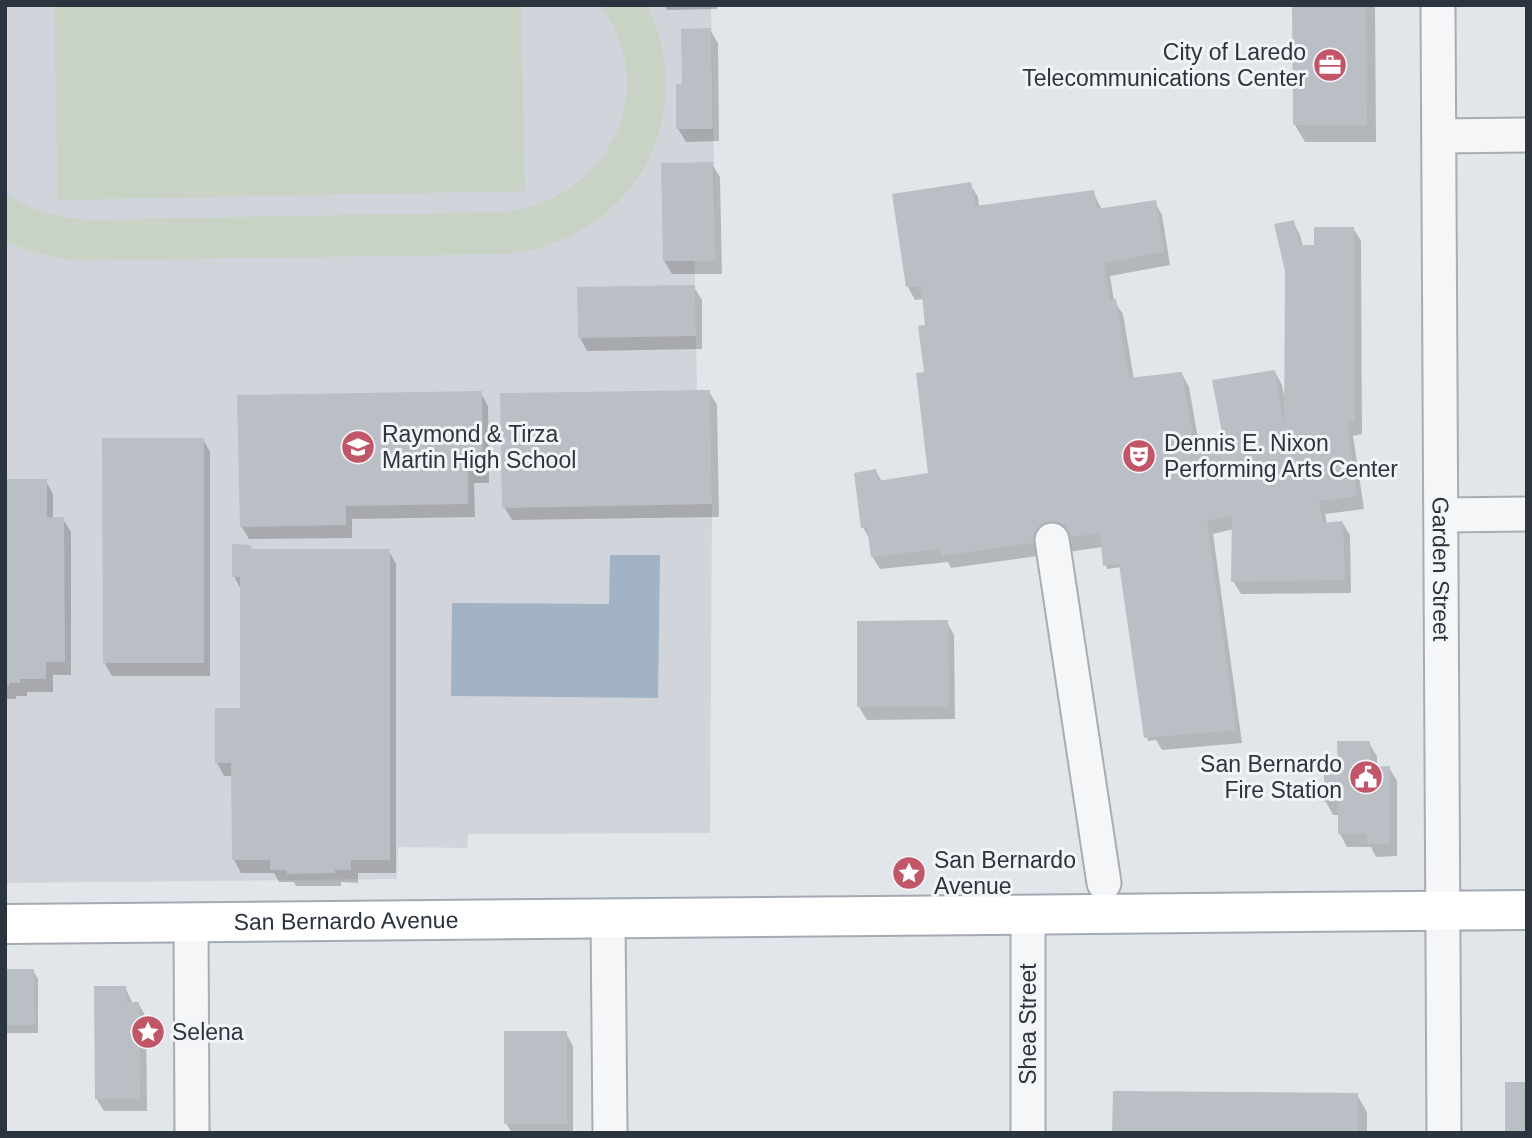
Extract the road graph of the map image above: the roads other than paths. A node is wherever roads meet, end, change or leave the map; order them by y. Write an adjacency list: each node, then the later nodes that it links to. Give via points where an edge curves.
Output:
1 (1438, 5): 3 (street, Garden Street)
2 (1527, 135): 3 (street)
3 (1439, 136): 5 (street, Garden Street)
4 (1527, 514): 5 (street)
5 (1442, 515): 9 (street, Garden Street)
6 (1052, 540): 7 (street)
7 (1104, 883)
8 (1527, 910): 9 (main road, San Bernardo Avenue)
9 (1444, 911): 10 (main road, San Bernardo Avenue); 17 (street, Garden Street)
10 (1028, 915): 11 (main road, San Bernardo Avenue); 16 (street, Shea Street)
11 (608, 920): 12 (main road, San Bernardo Avenue); 15 (street)
12 (191, 922): 13 (main road, San Bernardo Avenue); 14 (street)
13 (5, 924)
14 (192, 1133)
15 (610, 1133)
16 (1028, 1133)
17 (1444, 1133)

